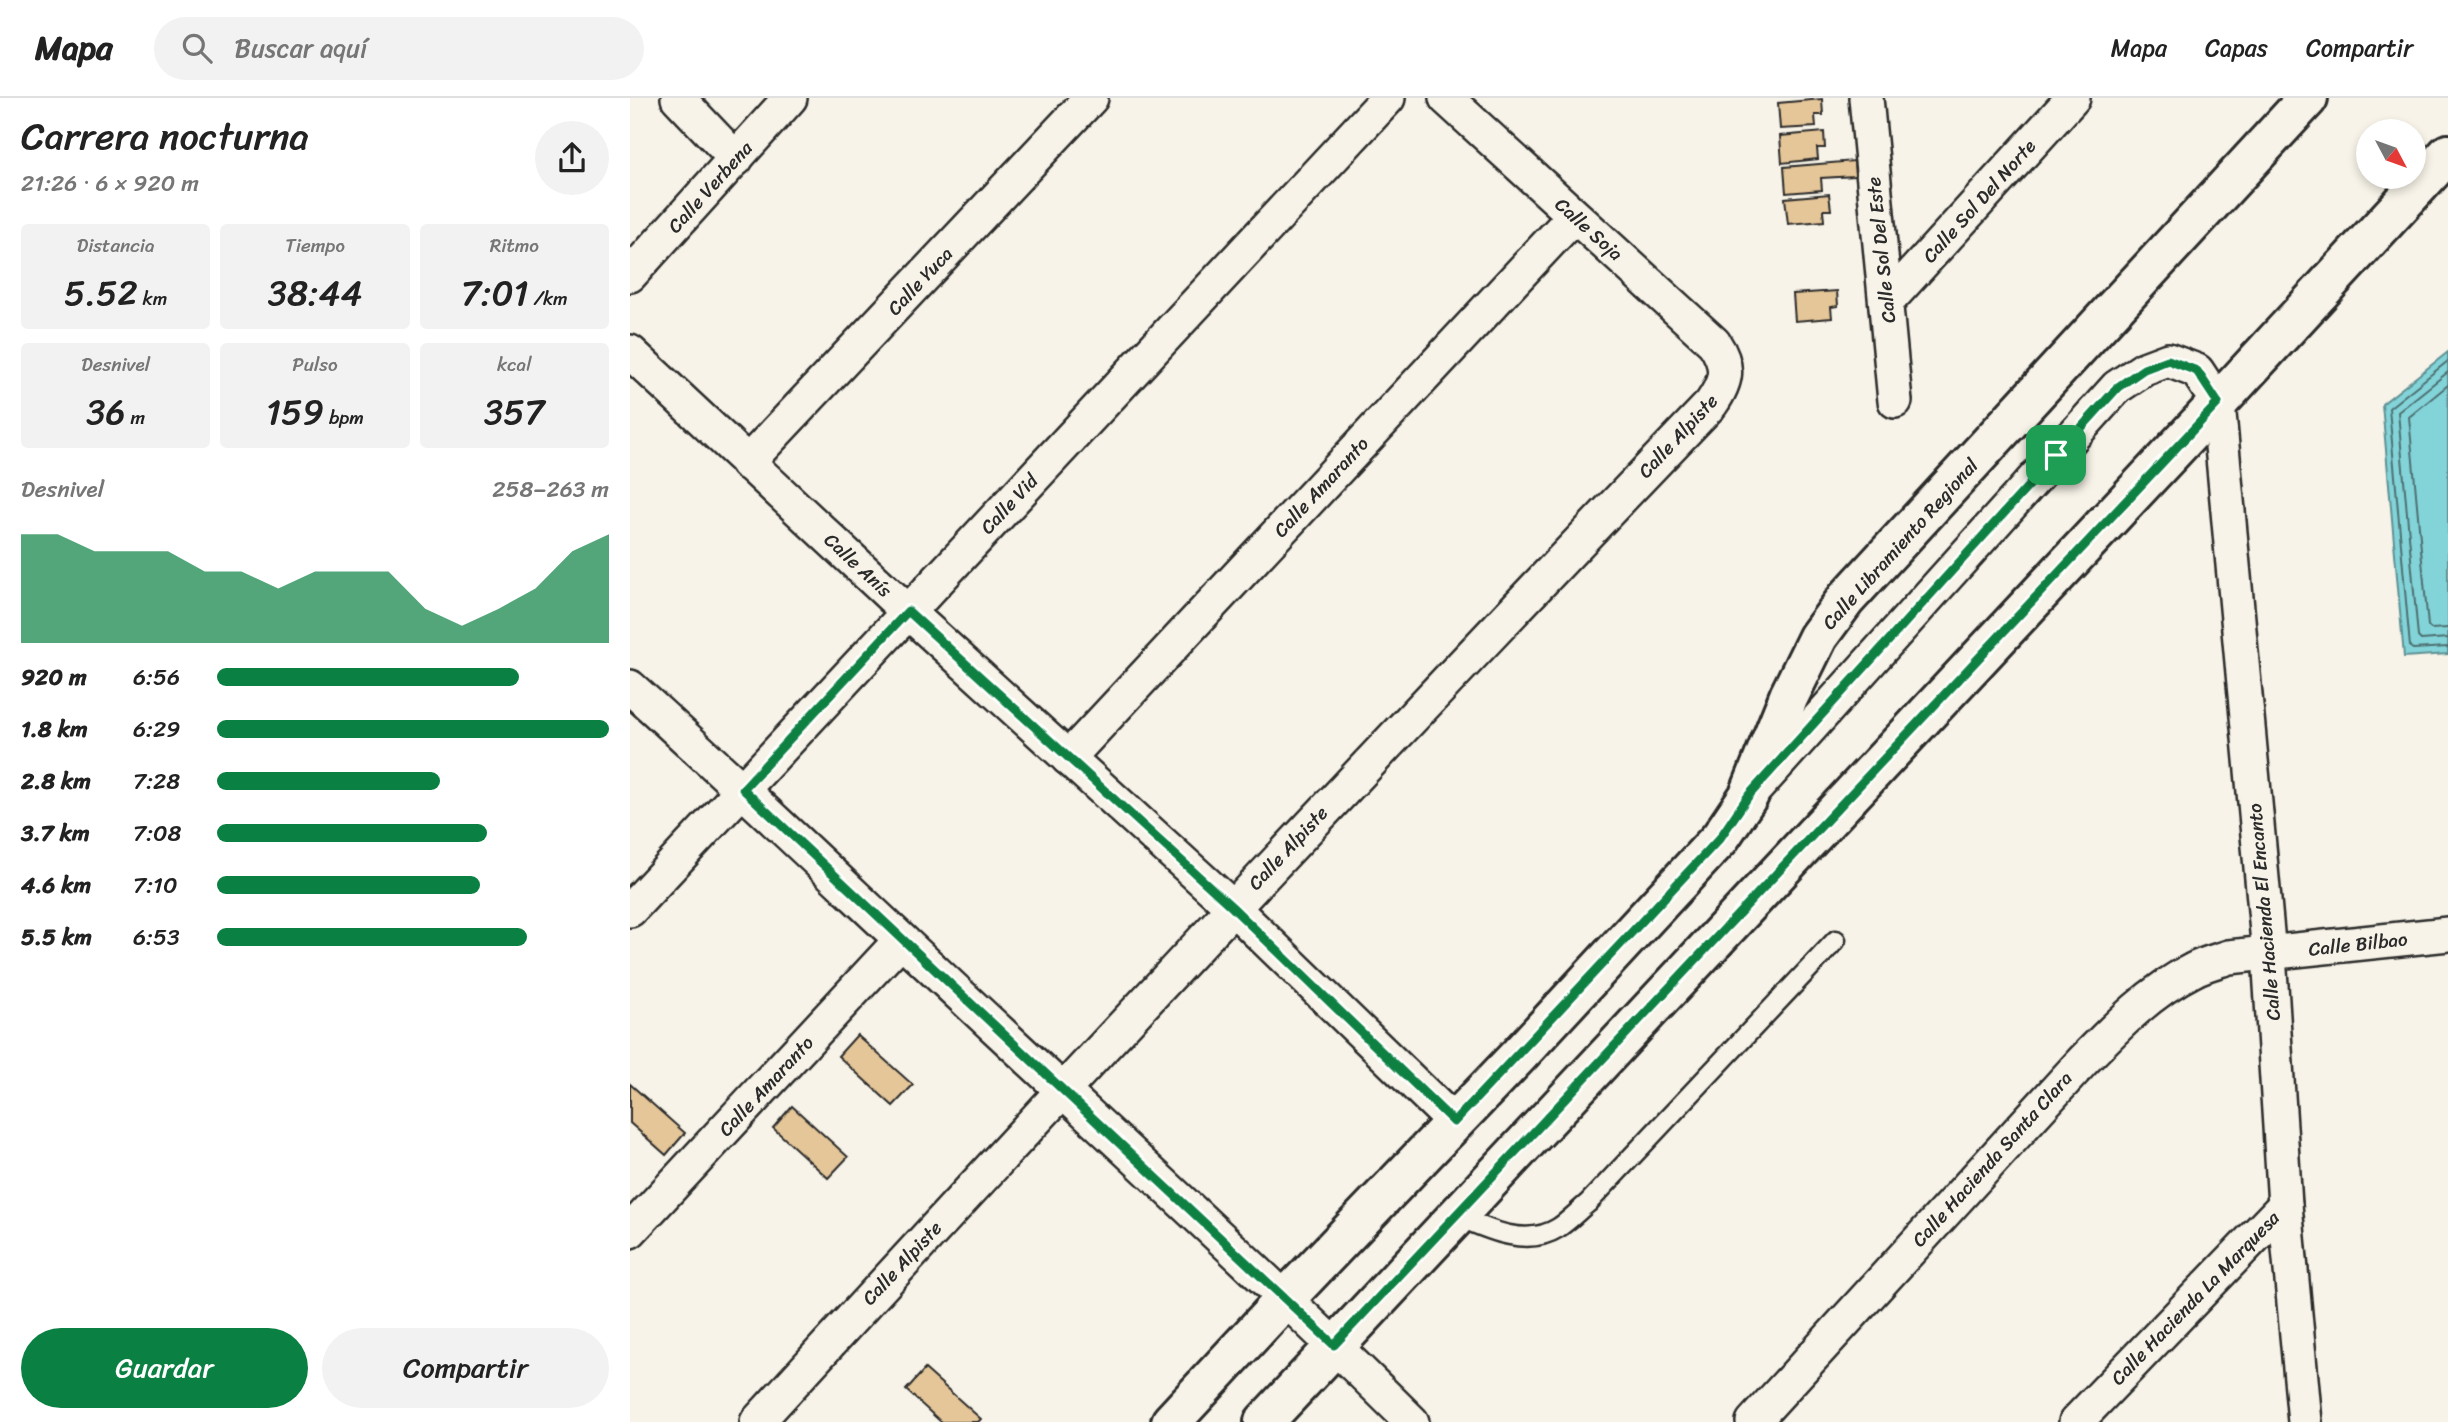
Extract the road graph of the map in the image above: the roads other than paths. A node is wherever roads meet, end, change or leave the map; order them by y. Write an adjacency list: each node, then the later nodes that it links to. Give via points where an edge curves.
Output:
1 (678, 98): 10 (street)
2 (790, 98): 10 (street, Calle Verbena)
3 (1091, 98): 18 (street, Calle Yuca)
4 (1388, 98): 19 (street, Calle Vid)
5 (1446, 98): 11 (street, Calle Soja)
6 (1866, 98): 13 (street, Calle Sol Del Este)
7 (2073, 98): 13 (street, Calle Sol Del Norte)
8 (2308, 98): 23 (street, Calle Libramiento Regional, via 1846,599 1806,661)
9 (2448, 153): 17 (street)
10 (736, 159): 12 (street, Calle Verbena)
11 (1574, 216): 15 (street, Calle Soja, via 1714,343); 21 (street, Calle Amaranto)
12 (630, 275)
13 (1886, 303): 16 (street, Calle Sol Del Este)
14 (630, 352): 18 (street, Calle Anís)
15 (1724, 364): 24 (street, Calle Alpiste, via 1725,379 1711,404)
16 (1895, 401)
17 (2218, 403): 23 (street, via 2197,371 2168,360 2118,387); 29 (street, Calle Hacienda El Encanto); 33 (street)
18 (747, 463): 19 (street, Calle Anís)
19 (908, 611): 21 (street, Calle Anís); 22 (street, Calle Vid)
20 (630, 687): 22 (street)
21 (1068, 758): 24 (street, Calle Anís)
22 (743, 789): 25 (street, Calle Vid); 27 (street)
23 (1749, 795): 31 (street, Calle Libramiento Regional, via 1720,838)
24 (1232, 907): 30 (street, Calle Alpiste); 31 (street, Calle Anís)
25 (630, 910)
26 (2448, 934): 29 (street, Calle Bilbao)
27 (901, 940): 30 (street); 34 (street, Calle Amaranto)
28 (1836, 940): 33 (lane, via 1588,1203 1556,1230 1527,1238 1490,1231)
29 (2269, 954): 32 (street, Calle Hacienda El Encanto); 41 (street, Calle Hacienda Santa Clara, via 2229,957 2195,969 2161,988 2127,1016)
30 (1061, 1090): 35 (street); 37 (street, Calle Alpiste)
31 (1454, 1122): 35 (street, Calle Libramiento Regional)
32 (2285, 1205): 42 (street, Calle Hacienda La Marquesa); 43 (street, Calle Hacienda El Encanto)
33 (1457, 1216): 36 (street)
34 (630, 1231)
35 (1286, 1298): 36 (street); 38 (street, Calle Libramiento Regional)
36 (1334, 1345): 39 (street); 40 (street)
37 (757, 1422)
38 (1171, 1422)
39 (1264, 1422)
40 (1412, 1422)
41 (1753, 1422)
42 (2076, 1422)
43 (2305, 1422)

